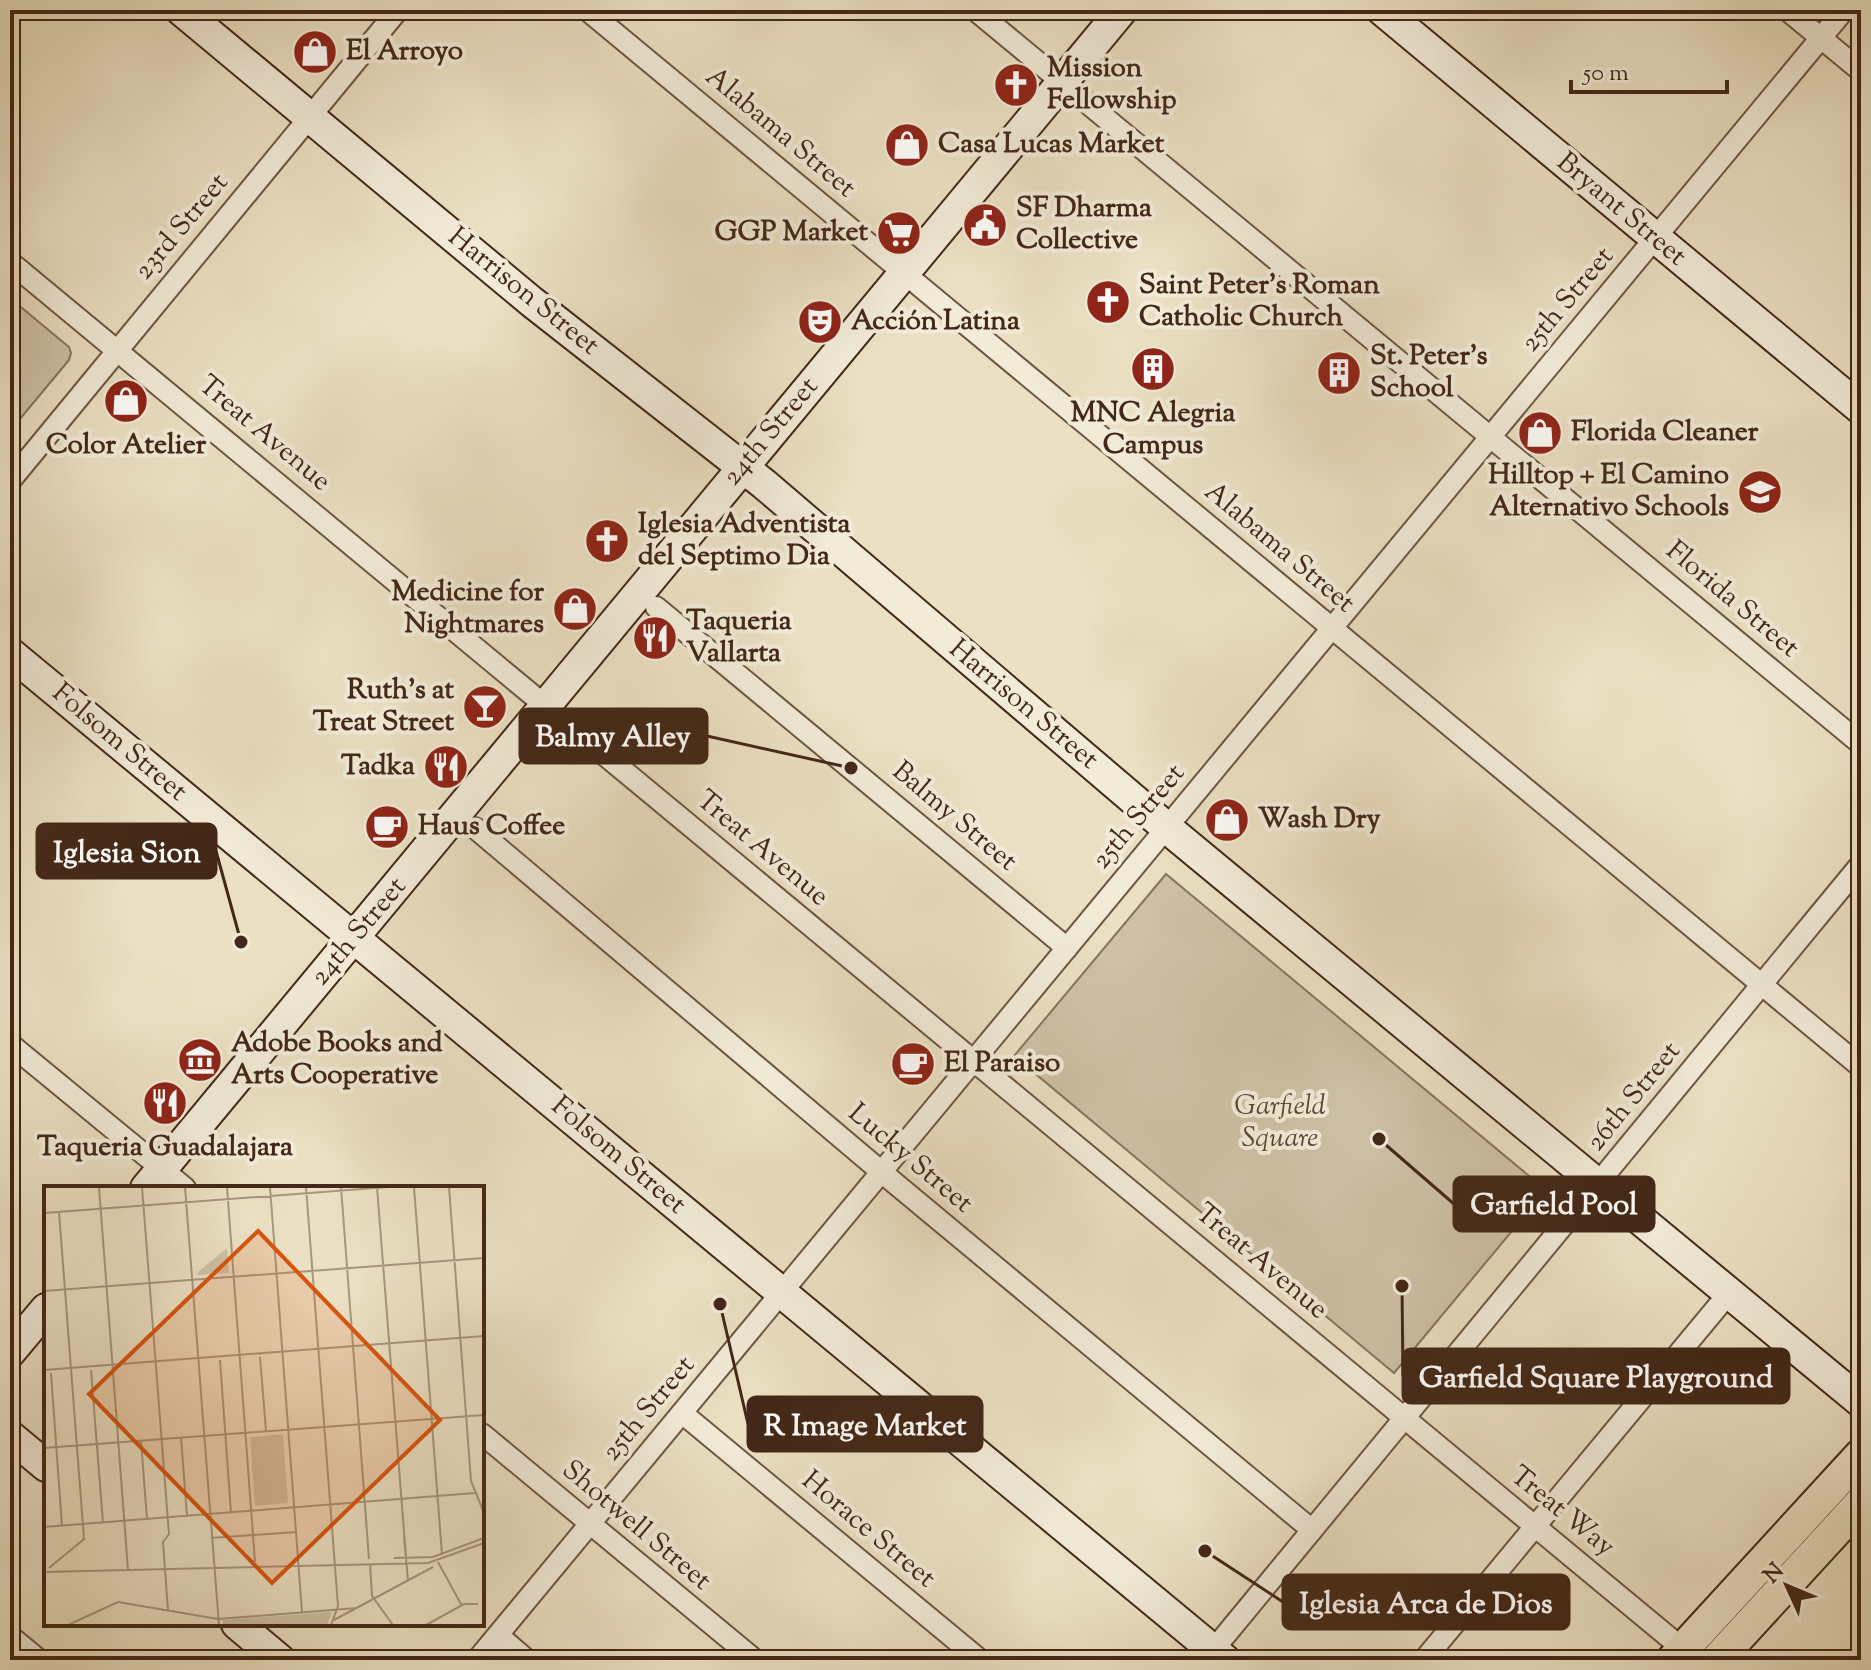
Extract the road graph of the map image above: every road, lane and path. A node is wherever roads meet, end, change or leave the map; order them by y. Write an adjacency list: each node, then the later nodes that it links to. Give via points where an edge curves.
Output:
1 (181, 10): 12 (street, Harrison Street)
2 (398, 10): 12 (street, 23rd Street)
3 (587, 10): 15 (street, Alabama Street)
4 (975, 10): 11 (street, Florida Street)
5 (1122, 10): 11 (street, 24th Street)
6 (1382, 10): 13 (street, Bryant Street)
7 (1787, 10): 9 (street)
8 (1844, 10): 9 (street, 25th Street)
9 (1821, 38): 10 (street); 13 (street, 25th Street)
10 (1861, 71)
11 (1062, 82): 15 (street, 24th Street); 18 (street, Florida Street)
12 (310, 117): 16 (street, 23rd Street); 19 (street, Harrison Street, via 532,302)
13 (1655, 238): 17 (street, Bryant Street); 18 (street, 25th Street)
14 (10, 262): 16 (street, Treat Avenue)
15 (904, 273): 19 (street, 24th Street); 22 (street, Alabama Street)
16 (118, 349): 20 (street, 23rd Street); 24 (street, Treat Avenue)
17 (1861, 409)
18 (1490, 437): 22 (street, 25th Street); 25 (street, Florida Street)
19 (743, 467): 24 (street, 24th Street); 27 (street, Harrison Street)
20 (10, 481)
21 (656, 607): 30 (street, Balmy Street)
22 (1332, 629): 27 (street, 25th Street); 31 (street, Alabama Street)
23 (10, 653): 29 (street, Folsom Street)
24 (546, 706): 29 (street, 24th Street); 33 (street, Treat Avenue)
25 (1861, 744)
26 (475, 828): 35 (street, Lucky Street)
27 (1167, 828): 30 (street, 25th Street); 37 (street, Harrison Street)
28 (1861, 864): 31 (street, 26th Street)
29 (354, 938): 36 (street, 24th Street); 38 (street, Folsom Street)
30 (1067, 948): 33 (street, 25th Street)
31 (1762, 985): 34 (street, Alabama Street); 37 (street, 26th Street)
32 (10, 1044): 36 (street)
33 (974, 1061): 35 (street, 25th Street); 44 (street, Treat Avenue)
34 (1861, 1067)
35 (882, 1172): 38 (street, 25th Street); 52 (street, Lucky Street)
36 (164, 1182)
37 (1598, 1185): 39 (street, Harrison Street); 44 (street, 26th Street)
38 (782, 1293): 43 (street, 25th Street); 57 (street, Folsom Street)
39 (1729, 1293): 42 (street, Harrison Street); 51 (street)
40 (44, 1311): 41 (street)
41 (10, 1352)
42 (1861, 1402)
43 (682, 1413): 50 (street, 25th Street); 63 (street, Horace Street)
44 (1405, 1418): 51 (street, Treat Way); 52 (street, 26th Street)
45 (10, 1436): 48 (street)
46 (484, 1436): 50 (street, Shotwell Street)
47 (1861, 1455): 56 (main road)
48 (44, 1464)
49 (1861, 1503): 65 (main road)
50 (590, 1524): 54 (street, 25th Street); 62 (street, Shotwell Street)
51 (1535, 1526): 56 (street, Treat Way); 64 (street)
52 (1312, 1530): 57 (street, 26th Street)
53 (239, 1626): 59 (street)
54 (498, 1635): 60 (street, 25th Street); 61 (street)
55 (10, 1636): 58 (street)
56 (1678, 1654)
57 (1214, 1657)
58 (39, 1660)
59 (280, 1660)
60 (477, 1660)
61 (527, 1660)
62 (755, 1660)
63 (980, 1660)
64 (1424, 1660)
65 (1717, 1660)

